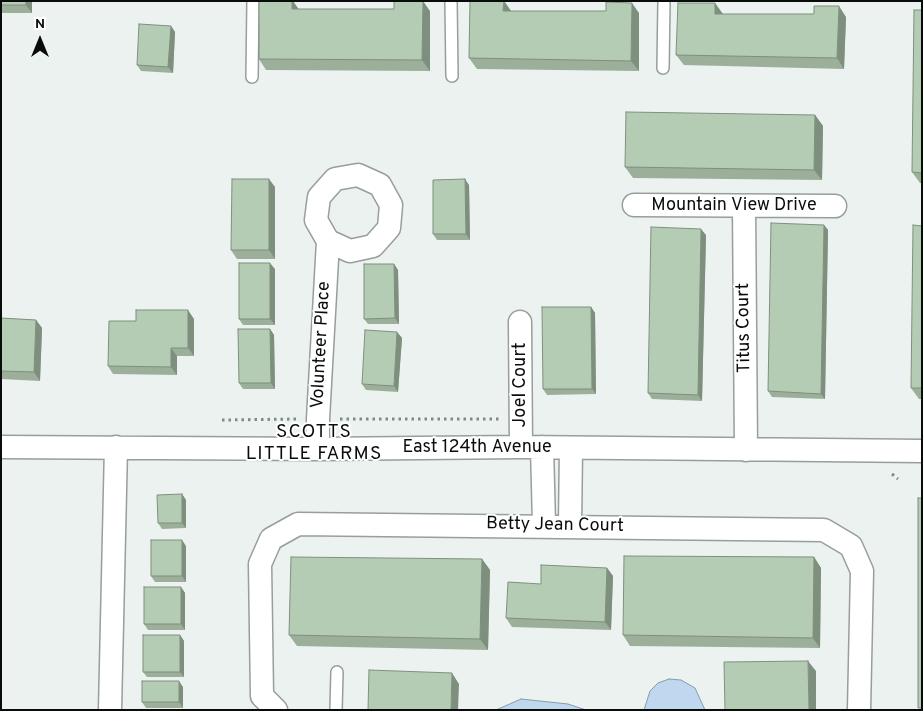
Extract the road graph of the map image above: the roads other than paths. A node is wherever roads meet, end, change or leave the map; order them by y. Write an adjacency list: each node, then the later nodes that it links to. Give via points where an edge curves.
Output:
1 (253, 1): 5 (lane)
2 (451, 1): 6 (lane)
3 (664, 1): 4 (lane)
4 (663, 68)
5 (252, 76)
6 (452, 76)
7 (634, 205): 8 (street, Mountain View Drive)
8 (744, 206): 9 (street, Mountain View Drive); 17 (street, Titus Court)
9 (835, 206)
10 (328, 241): 16 (street, Volunteer Place)
11 (520, 322): 14 (street, Joel Court)
12 (1, 446): 13 (street, East 124th Avenue)
13 (116, 447): 16 (street, East 124th Avenue); 22 (street)
14 (532, 447): 15 (street, East 124th Avenue); 16 (street, East 124th Avenue); 19 (street, Joel Court)
15 (571, 448): 17 (street, East 124th Avenue); 20 (street)
16 (318, 449)
17 (746, 450): 18 (street, East 124th Avenue)
18 (922, 451)
19 (544, 525): 20 (street, Betty Jean Court); 23 (street, Betty Jean Court, via 298,524 271,539 260,564 262,696)
20 (570, 525): 25 (street, Betty Jean Court, via 824,530 851,546 862,571)
21 (337, 672): 24 (lane)
22 (110, 710)
23 (276, 710)
24 (336, 710)
25 (859, 710)

